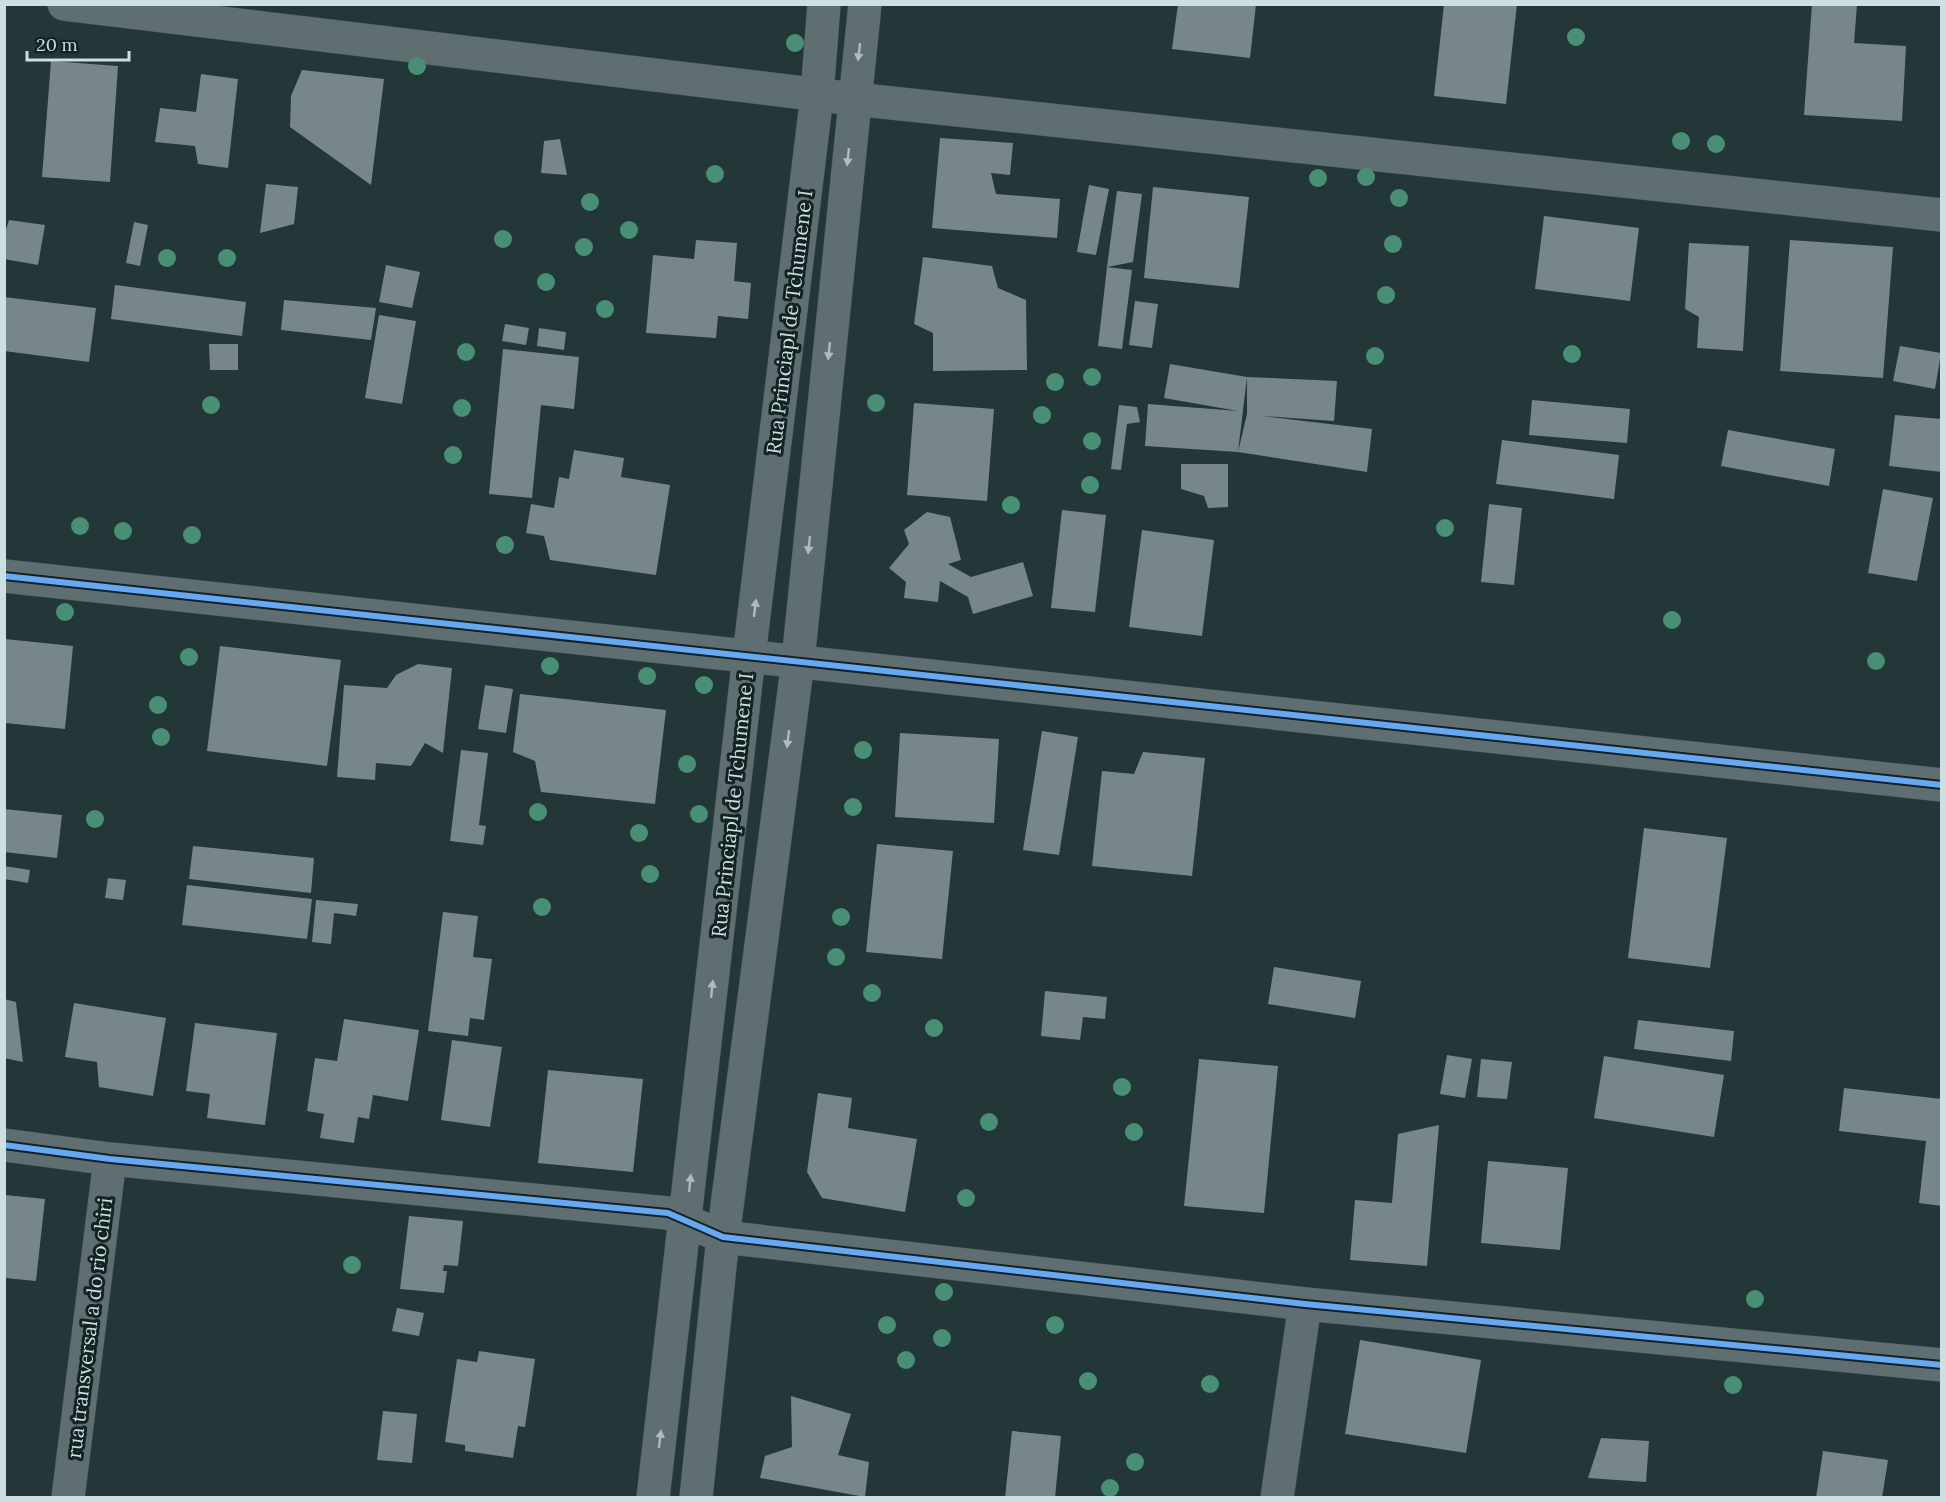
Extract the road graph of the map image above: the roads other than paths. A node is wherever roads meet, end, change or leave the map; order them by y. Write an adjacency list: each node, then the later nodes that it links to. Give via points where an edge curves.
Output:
1 (64, 4): 4 (street)
2 (824, 4): 4 (street, Rua Princiapl de Tchumene I)
3 (865, 4): 5 (street, Rua Princiapl de Tchumene I, one-way to 5)
4 (817, 94): 5 (street); 8 (street, Rua Princiapl de Tchumene I, one-way to 4)
5 (854, 99): 6 (street); 9 (street, Rua Princiapl de Tchumene I, one-way to 9)
6 (1941, 215)
7 (4, 576): 8 (street)
8 (749, 656): 9 (street); 13 (street, Rua Princiapl de Tchumene I, one-way to 8)
9 (798, 661): 10 (street); 14 (street, Rua Princiapl de Tchumene I, one-way to 14)
10 (1941, 785)
11 (4, 1145): 12 (street)
12 (110, 1159): 13 (street, via 668,1213); 17 (street, rua transversal a do rio chiri)
13 (686, 1223): 14 (street); 18 (street, Rua Princiapl de Tchumene I, one-way to 13)
14 (723, 1237): 15 (street); 19 (street, Rua Princiapl de Tchumene I)
15 (1305, 1304): 16 (street); 20 (street)
16 (1941, 1365)
17 (68, 1497)
18 (653, 1497)
19 (696, 1497)
20 (1277, 1497)

